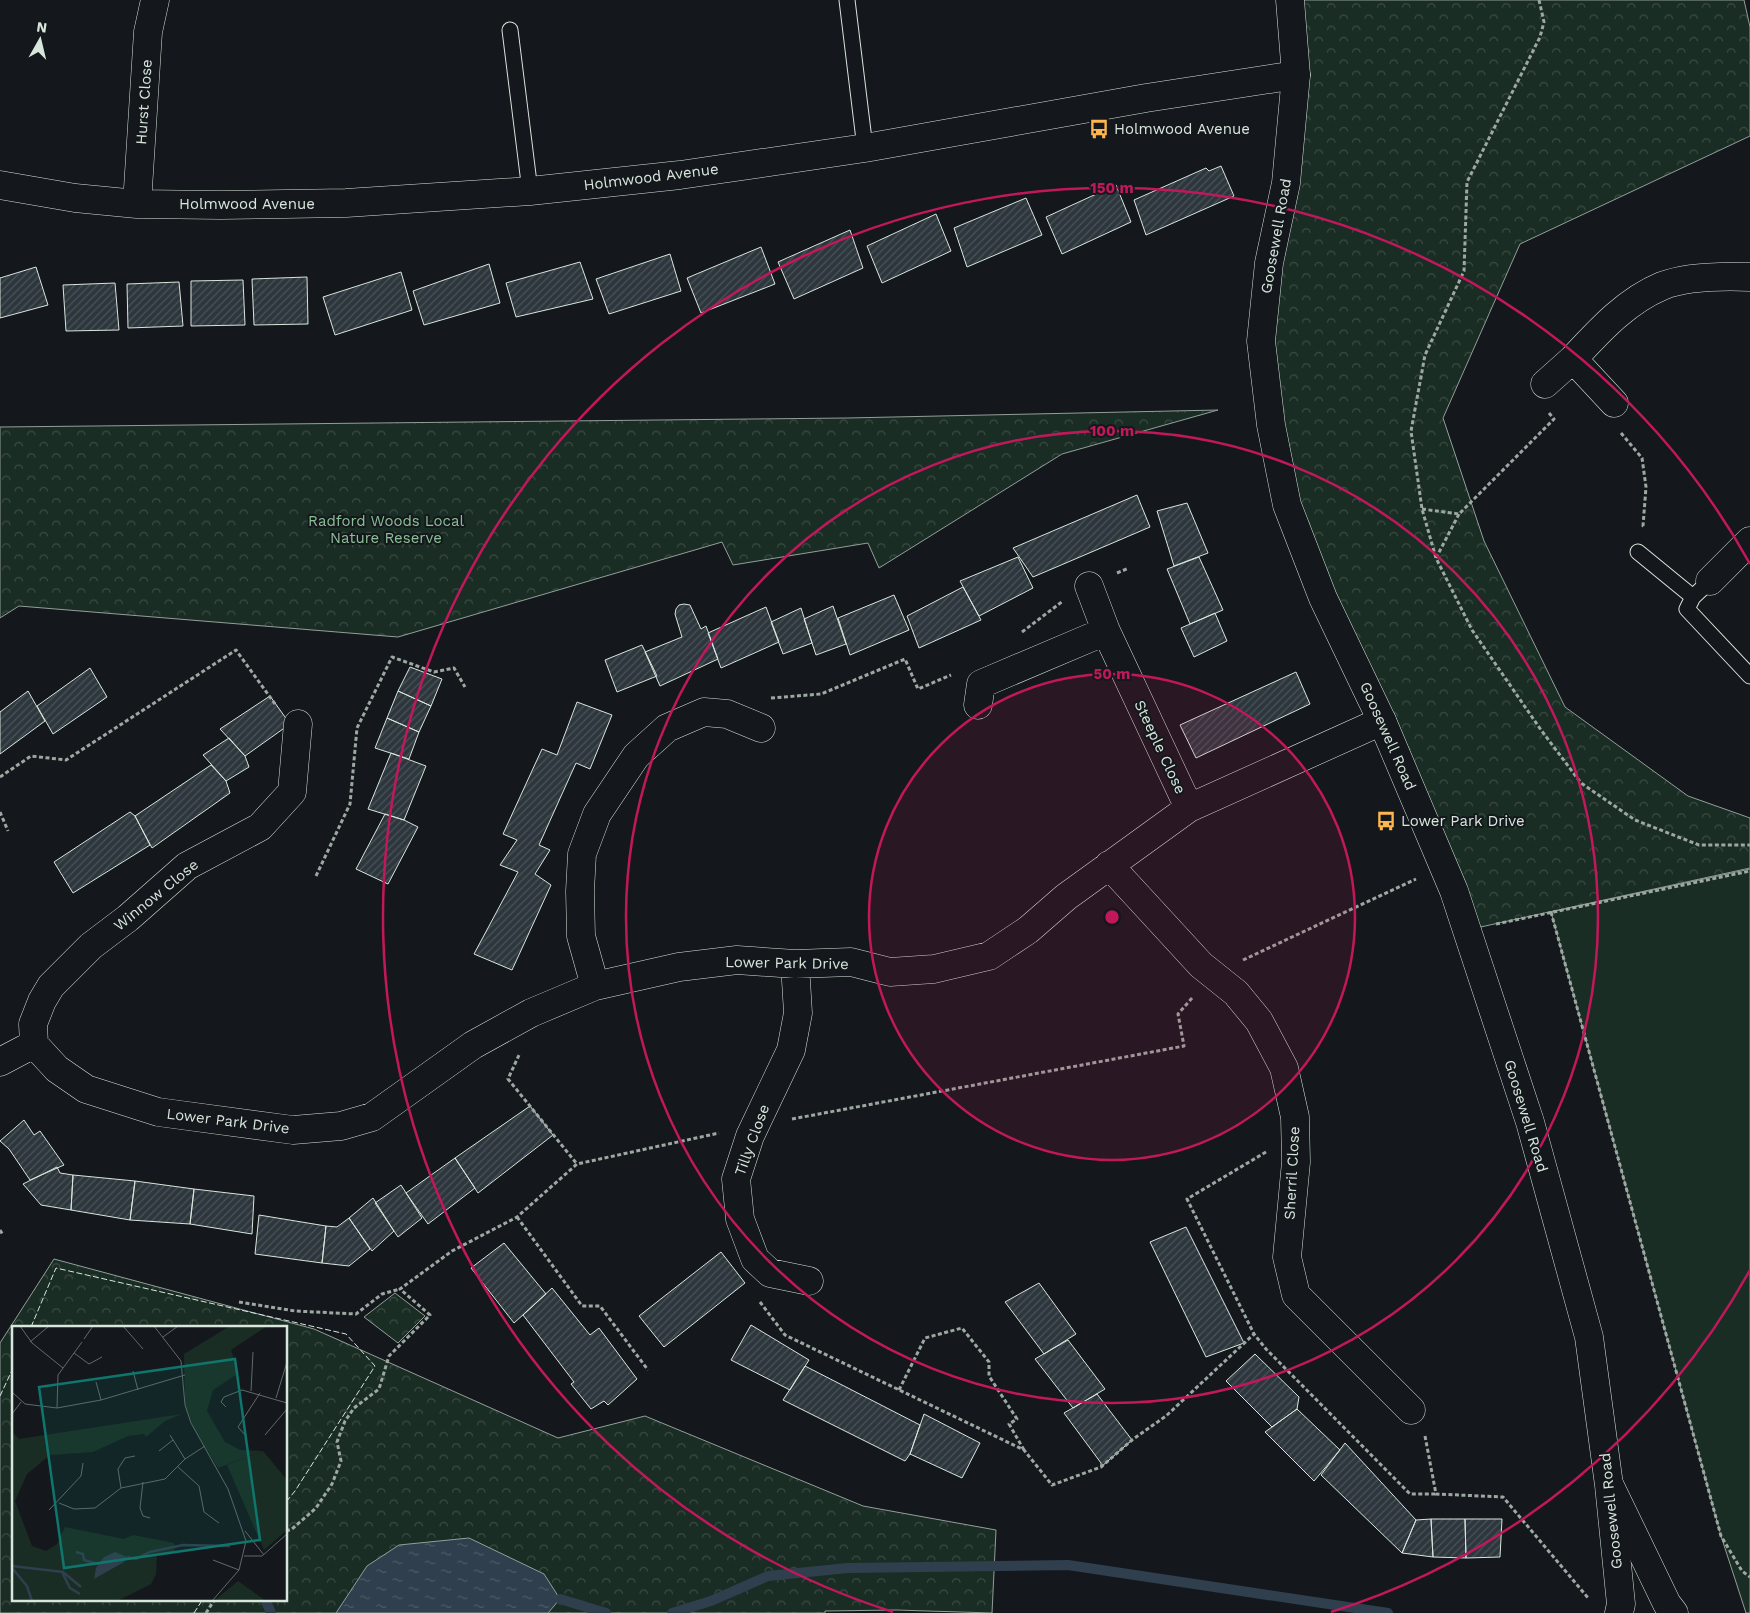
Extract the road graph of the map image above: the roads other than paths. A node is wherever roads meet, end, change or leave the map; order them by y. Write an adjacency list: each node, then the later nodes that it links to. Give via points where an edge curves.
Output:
1 (155, 0): 9 (street, Hurst Close, via 148,32)
2 (847, 0): 6 (lane)
3 (1290, 0): 5 (street, Goosewell Road)
4 (510, 30): 8 (lane)
5 (1296, 74): 6 (street, Holmwood Avenue); 21 (street, Goosewell Road, via 1286,184 1269,263 1261,341 1271,425 1287,505 1323,598)
6 (865, 148): 8 (street, Holmwood Avenue, via 680,175)
7 (0, 185): 9 (street, Holmwood Avenue, via 75,198)
8 (530, 191): 9 (street, Holmwood Avenue, via 346,203)
9 (137, 204)
10 (1750, 277): 11 (street, via 1697,278 1663,286 1610,320)
11 (1573, 359): 12 (street); 13 (street)
12 (1545, 384)
13 (1614, 403)
14 (1748, 548): 17 (street)
15 (1638, 552): 17 (lane)
16 (1089, 586): 18 (street, Steeple Close)
17 (1701, 589): 19 (lane, via 1687,609)
18 (1106, 631): 20 (street); 24 (street, Steeple Close)
19 (1750, 676)
20 (979, 694)
21 (1382, 720): 24 (street, Lower Park Drive); 32 (street, Goosewell Road, via 1454,891 1530,1122 1589,1337)
22 (762, 728): 27 (street, via 728,714 704,712 667,728 636,756 597,814 582,854 580,891 581,936)
23 (297, 729): 28 (street, Winnow Close, via 292,792 260,827 186,866 51,986 33,1024)
24 (1189, 808): 25 (street, Lower Park Drive)
25 (1109, 865): 26 (street, Lower Park Drive, via 1028,930 989,956 934,969 890,972 851,962); 31 (street, Sherril Close, via 1201,965 1236,993 1258,1021 1284,1068 1295,1117 1296,1162 1287,1257 1296,1295)
26 (795, 964): 27 (street, Lower Park Drive, via 737,960 679,967); 30 (street, Tilly Close, via 798,1014 791,1050 754,1126 736,1179 740,1219 755,1258 770,1273)
27 (594, 986): 28 (street, Lower Park Drive, via 531,1013 473,1045 372,1117 341,1126 293,1130 158,1112 86,1089 57,1069)
28 (34, 1044): 29 (street)
29 (0, 1062)
30 (810, 1281)
31 (1411, 1410)
32 (1609, 1484): 33 (street, Goosewell Road, via 1621,1604); 34 (street)
33 (1607, 1609)
34 (1674, 1613)

